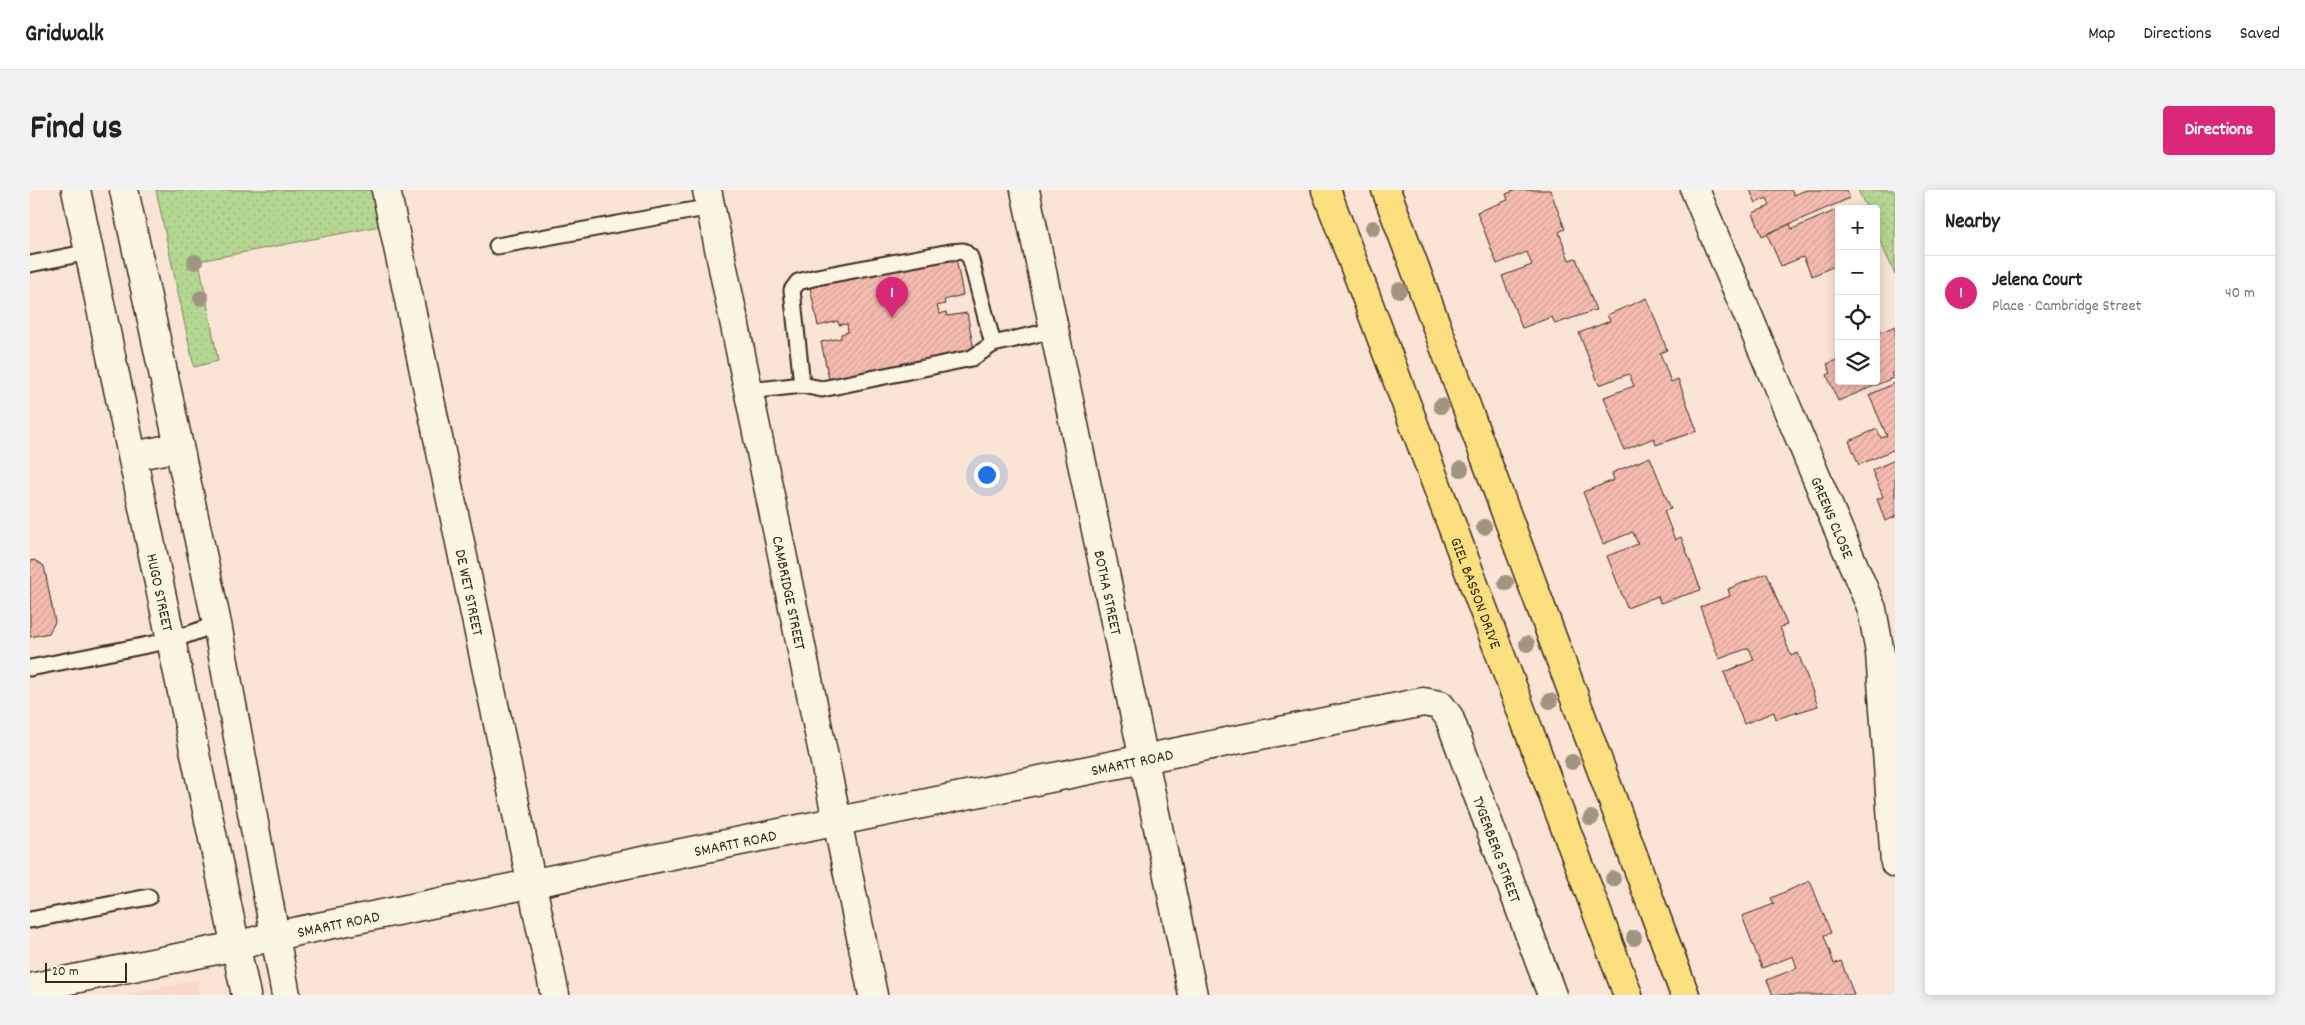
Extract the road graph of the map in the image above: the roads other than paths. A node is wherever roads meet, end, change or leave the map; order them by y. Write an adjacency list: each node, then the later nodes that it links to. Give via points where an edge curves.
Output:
1 (76, 190): 10 (street, HUGO STREET)
2 (124, 190): 16 (street)
3 (386, 190): 25 (street, DE WET STREET)
4 (1025, 190): 12 (street, BOTHA STREET)
5 (1326, 190): 37 (main road, GIEL BASSON DRIVE)
6 (1386, 190): 38 (main road)
7 (1695, 190): 24 (street, GREENS CLOSE, via 1872,609 1880,652)
8 (709, 199): 9 (lane); 15 (street, CAMBRIDGE STREET)
9 (497, 246)
10 (89, 252): 11 (lane); 17 (street, HUGO STREET)
11 (30, 264)
12 (1054, 330): 13 (lane); 22 (street, BOTHA STREET)
13 (993, 344): 14 (lane, via 972,358 822,389); 14 (lane, via 970,257 962,251 817,277 798,282 792,290)
14 (802, 385): 15 (lane)
15 (749, 391): 23 (street, CAMBRIDGE STREET)
16 (179, 446): 17 (street); 18 (street)
17 (133, 456): 19 (street, HUGO STREET)
18 (218, 624): 19 (lane); 28 (street)
19 (173, 640): 20 (lane); 29 (street, HUGO STREET)
20 (30, 668)
21 (1440, 704): 22 (street, SMARTT ROAD, via 1423,702); 36 (street, TYGERBERG STREET, via 1449,717)
22 (1144, 757): 23 (street, SMARTT ROAD); 35 (street, BOTHA STREET)
23 (837, 821): 25 (street, SMARTT ROAD); 34 (street, CAMBRIDGE STREET)
24 (1895, 863)
25 (532, 884): 28 (street, SMARTT ROAD); 33 (street, DE WET STREET)
26 (149, 897): 27 (lane)
27 (30, 920)
28 (274, 936): 29 (street, SMARTT ROAD); 32 (street)
29 (236, 946): 30 (street, SMARTT ROAD); 31 (street, HUGO STREET)
30 (30, 988)
31 (246, 995)
32 (286, 995)
33 (555, 995)
34 (873, 995)
35 (1193, 995)
36 (1552, 995)
37 (1628, 995)
38 (1685, 995)

